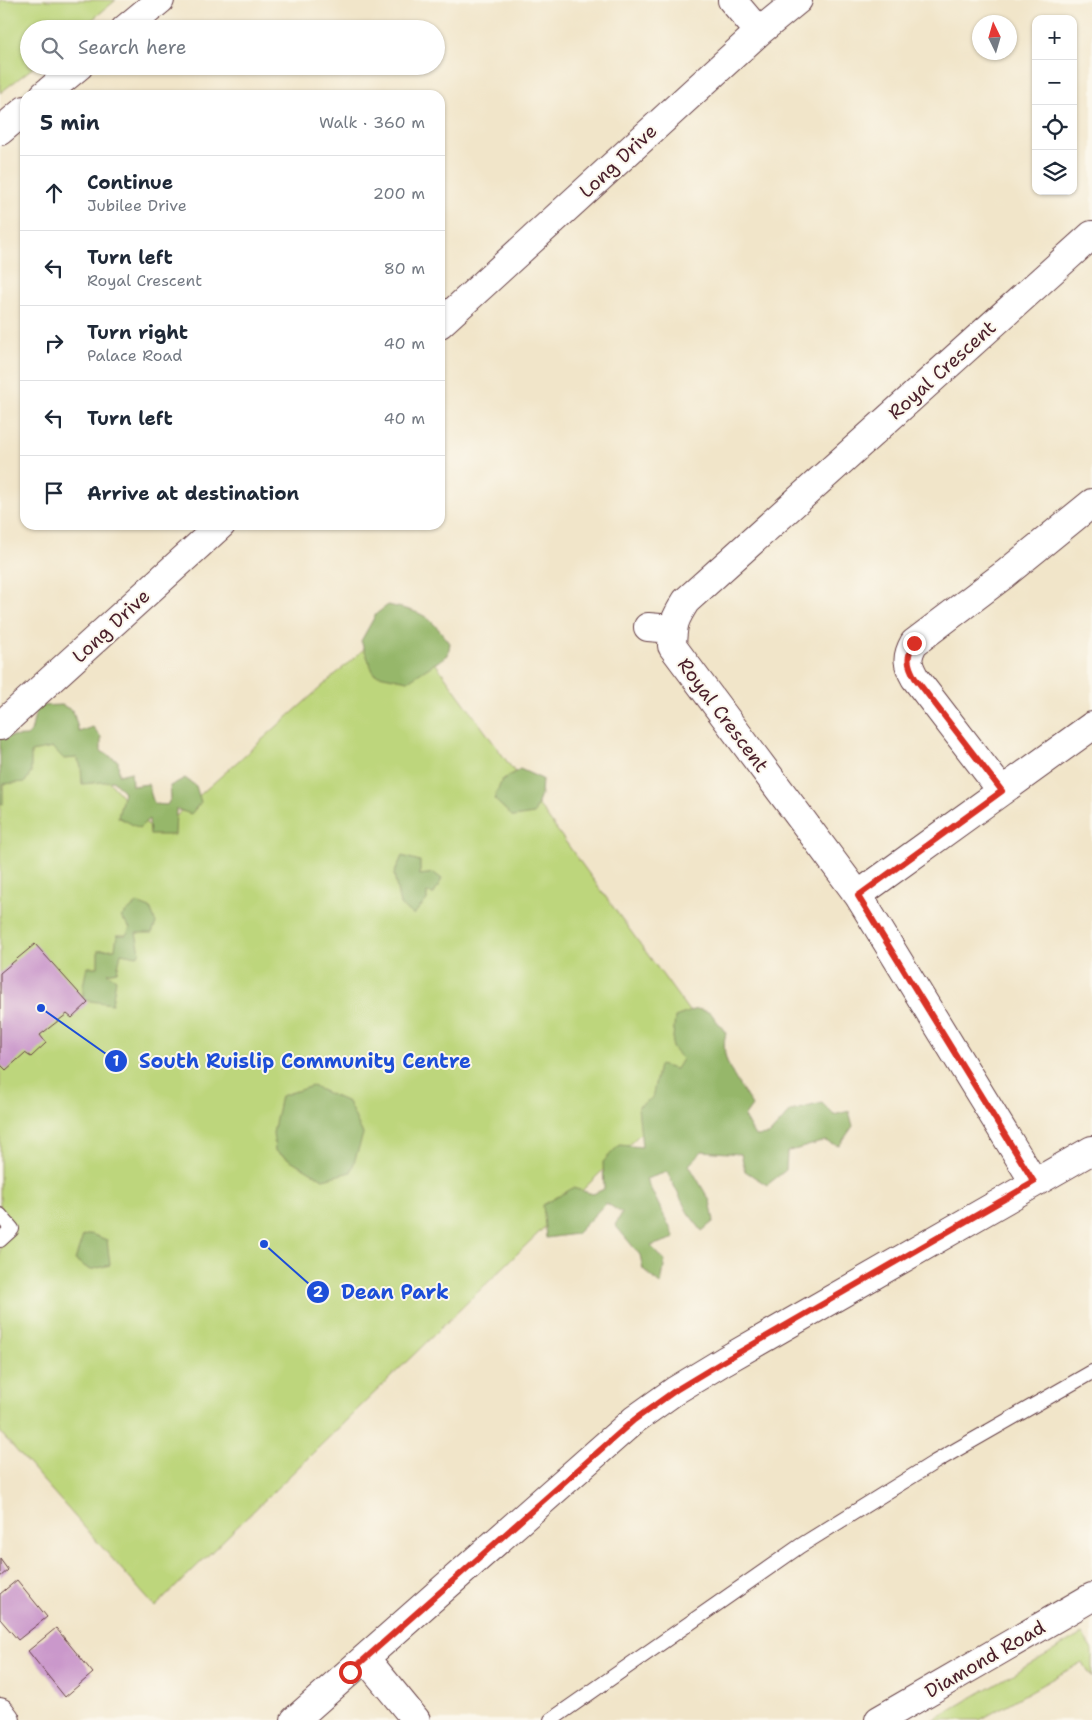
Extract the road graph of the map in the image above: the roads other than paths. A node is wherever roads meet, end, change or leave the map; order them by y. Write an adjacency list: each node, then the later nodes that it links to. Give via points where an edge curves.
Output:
1 (160, 0): 4 (street)
2 (732, 0): 5 (street)
3 (798, 0): 5 (street, Long Drive)
4 (136, 20)
5 (759, 32): 11 (street, Long Drive)
6 (68, 75): 7 (street)
7 (50, 90)
8 (20, 114): 9 (street)
9 (0, 131)
10 (1092, 235): 17 (street, Royal Crescent, via 686,601 673,621 660,628 687,669)
11 (445, 319)
12 (1092, 503): 16 (street, via 914,643 907,654 908,666 915,678)
13 (216, 530): 14 (street, Long Drive)
14 (0, 726)
15 (1092, 726): 16 (street)
16 (1002, 791): 17 (street)
17 (858, 896): 19 (street, Royal Crescent)
18 (1092, 1150): 19 (street)
19 (1034, 1182): 24 (street, via 676,1390 634,1420)
20 (0, 1215): 21 (lane, via 12,1229)
21 (0, 1240)
22 (1092, 1372): 29 (lane, via 935,1462 800,1546)
23 (1091, 1600): 30 (street, Diamond Road)
24 (366, 1659): 27 (street); 28 (street)
25 (0, 1712): 26 (street)
26 (6, 1720)
27 (295, 1720)
28 (416, 1720)
29 (550, 1720)
30 (878, 1720)

